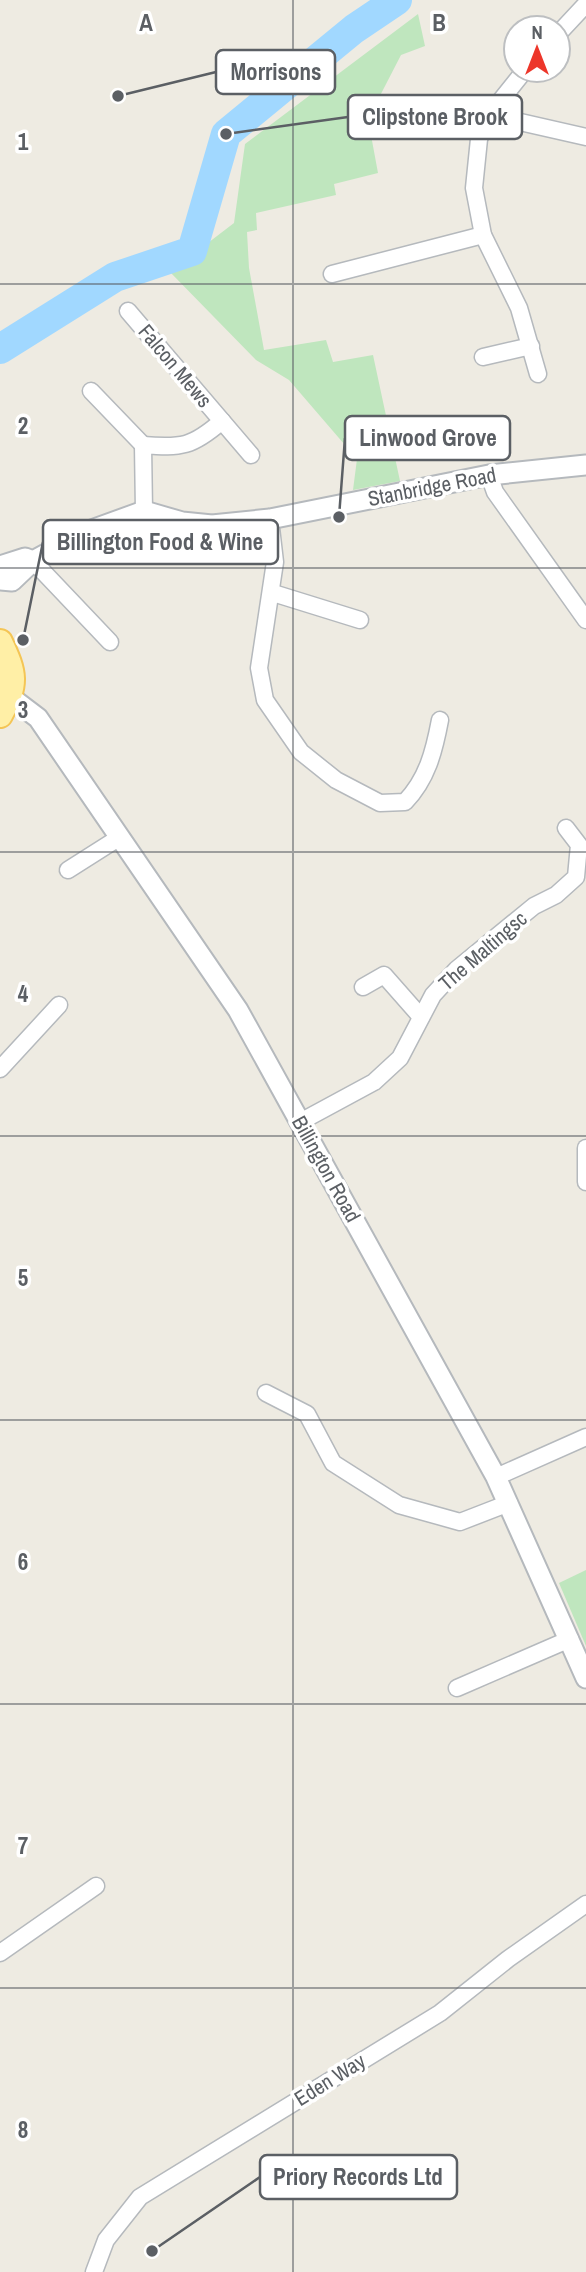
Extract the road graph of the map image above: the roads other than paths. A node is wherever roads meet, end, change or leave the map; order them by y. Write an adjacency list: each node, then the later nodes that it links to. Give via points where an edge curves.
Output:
1 (586, 4): 2 (street)
2 (572, 19)
3 (514, 84): 4 (street)
4 (489, 115): 5 (street); 6 (street, via 479,139 474,188)
5 (586, 137)
6 (483, 235): 7 (street); 9 (street, via 519,308)
7 (332, 274)
8 (128, 311): 13 (street, Falcon Mews)
9 (531, 346): 10 (street); 11 (street)
10 (483, 357)
11 (538, 374)
12 (91, 391): 14 (street)
13 (222, 421): 14 (street, Falcon Mews, via 197,443 177,448); 15 (street, Falcon Mews)
14 (143, 445): 18 (street)
15 (251, 455)
16 (586, 465): 17 (street, Stanbridge Road)
17 (489, 475): 19 (street, Stanbridge Road); 25 (street, via 495,492)
18 (144, 511): 19 (street, Stanbridge Road, via 181,522 212,524); 20 (street, via 86,532)
19 (270, 519): 23 (street)
20 (33, 561): 21 (street, via 25,558); 22 (street, via 12,581); 27 (street)
21 (0, 566)
22 (0, 580)
23 (273, 593): 24 (street); 29 (street, via 259,668 265,700 301,752 336,780 380,803 405,802 419,787)
24 (360, 620)
25 (586, 620)
26 (0, 642): 28 (main road, via 14,671)
27 (110, 642)
28 (4, 706): 31 (street, Billington Road, via 38,718)
29 (440, 720)
30 (566, 828): 35 (street, The Maltingsc, via 579,845 576,877 457,969 433,995)
31 (120, 836): 32 (street); 37 (street, Billington Road, via 238,1010)
32 (68, 870)
33 (363, 987): 35 (street, via 384,975)
34 (59, 1005): 36 (street)
35 (421, 1017): 37 (street, The Maltingsc, via 400,1058 374,1082)
36 (0, 1069)
37 (300, 1122): 42 (street, Billington Road)
38 (586, 1148): 39 (street)
39 (586, 1182)
40 (266, 1393): 43 (street, via 307,1414 332,1463 399,1505 460,1522)
41 (586, 1437): 42 (street)
42 (496, 1477): 43 (street, Billington Road)
43 (509, 1503): 44 (street, Billington Road)
44 (570, 1639): 45 (street, Billington Road); 46 (street)
45 (586, 1678)
46 (457, 1688)
47 (96, 1886): 49 (street)
48 (586, 1904): 50 (street, Eden Way, via 440,2013 141,2197 106,2240)
49 (0, 1953)
50 (94, 2272)

